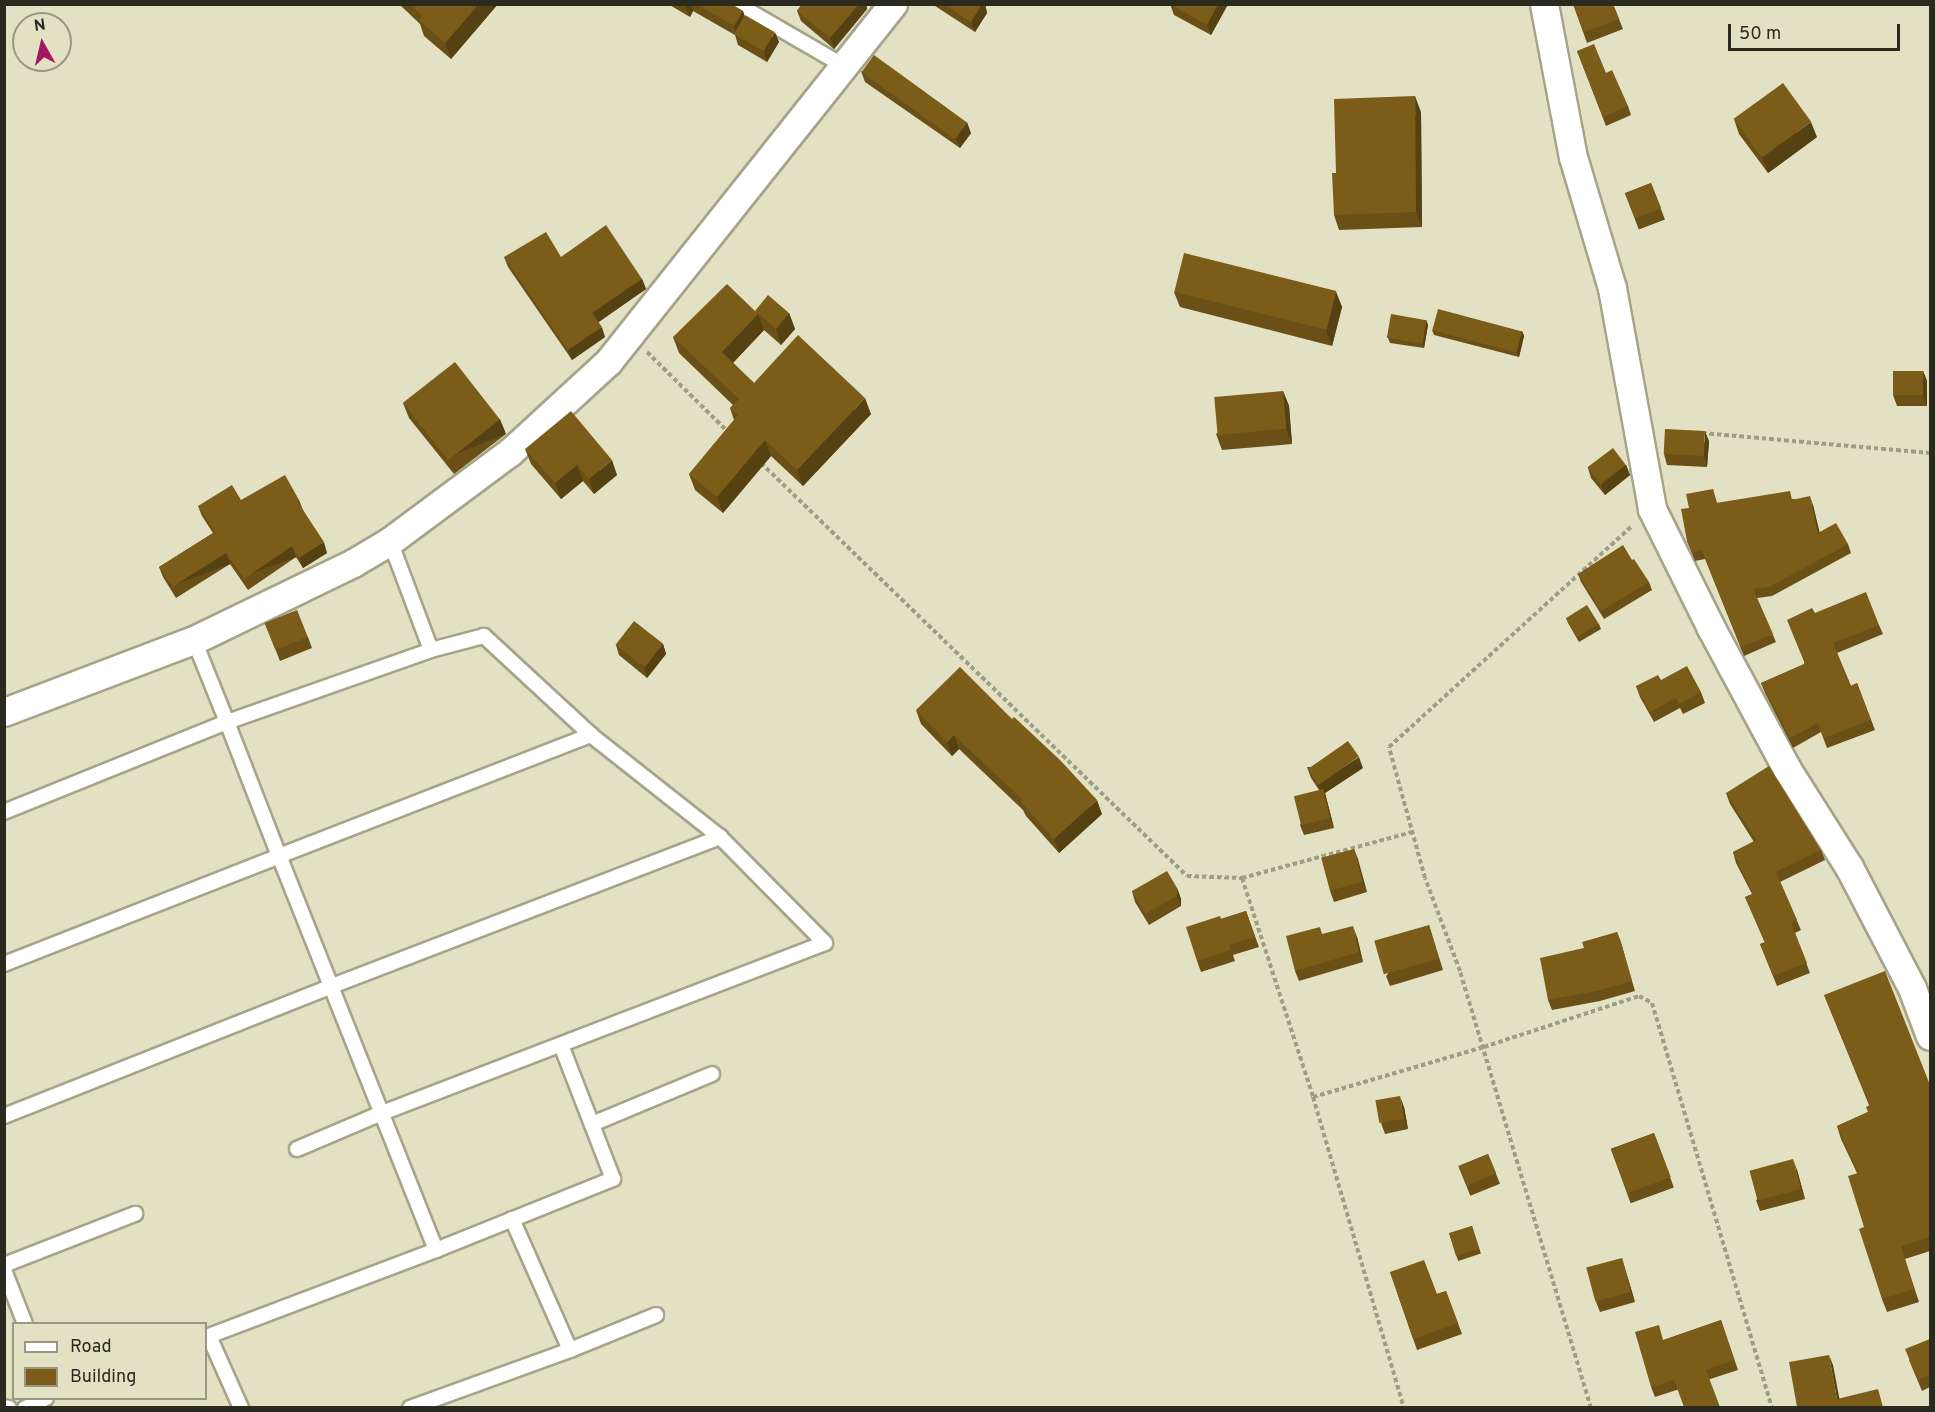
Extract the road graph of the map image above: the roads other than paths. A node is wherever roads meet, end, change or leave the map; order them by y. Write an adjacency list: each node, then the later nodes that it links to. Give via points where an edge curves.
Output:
1 (737, 4): 4 (lane)
2 (893, 4): 4 (street)
3 (1544, 4): 16 (street, via 1573,157 1612,288 1652,509 1787,769 1849,867 1912,988)
4 (844, 66): 5 (street, via 608,362 510,452)
5 (390, 541): 6 (street); 7 (lane)
6 (194, 640): 8 (street); 9 (lane)
7 (431, 650): 9 (lane); 10 (lane, via 484,636)
8 (4, 712)
9 (227, 722): 11 (lane); 13 (lane)
10 (591, 735): 12 (lane); 13 (lane)
11 (4, 812)
12 (720, 837): 15 (lane); 17 (lane, via 825,943)
13 (279, 856): 14 (lane); 15 (lane)
14 (4, 964)
15 (332, 986): 19 (lane); 20 (lane)
16 (1930, 1036)
17 (561, 1045): 19 (lane); 21 (lane)
18 (712, 1074): 21 (lane)
19 (382, 1113): 22 (lane); 25 (lane)
20 (4, 1116)
21 (592, 1125): 24 (lane, via 614,1179)
22 (297, 1149)
23 (135, 1214): 26 (lane)
24 (512, 1219): 25 (lane); 31 (lane)
25 (436, 1250): 30 (lane)
26 (4, 1265)
27 (4, 1270): 29 (lane)
28 (656, 1316): 31 (lane)
29 (25, 1322)
30 (207, 1337): 36 (lane)
31 (570, 1350): 37 (lane)
32 (41, 1400): 35 (lane)
33 (4, 1407): 34 (lane)
34 (9, 1407)
35 (25, 1407)
36 (241, 1407)
37 (410, 1407)

